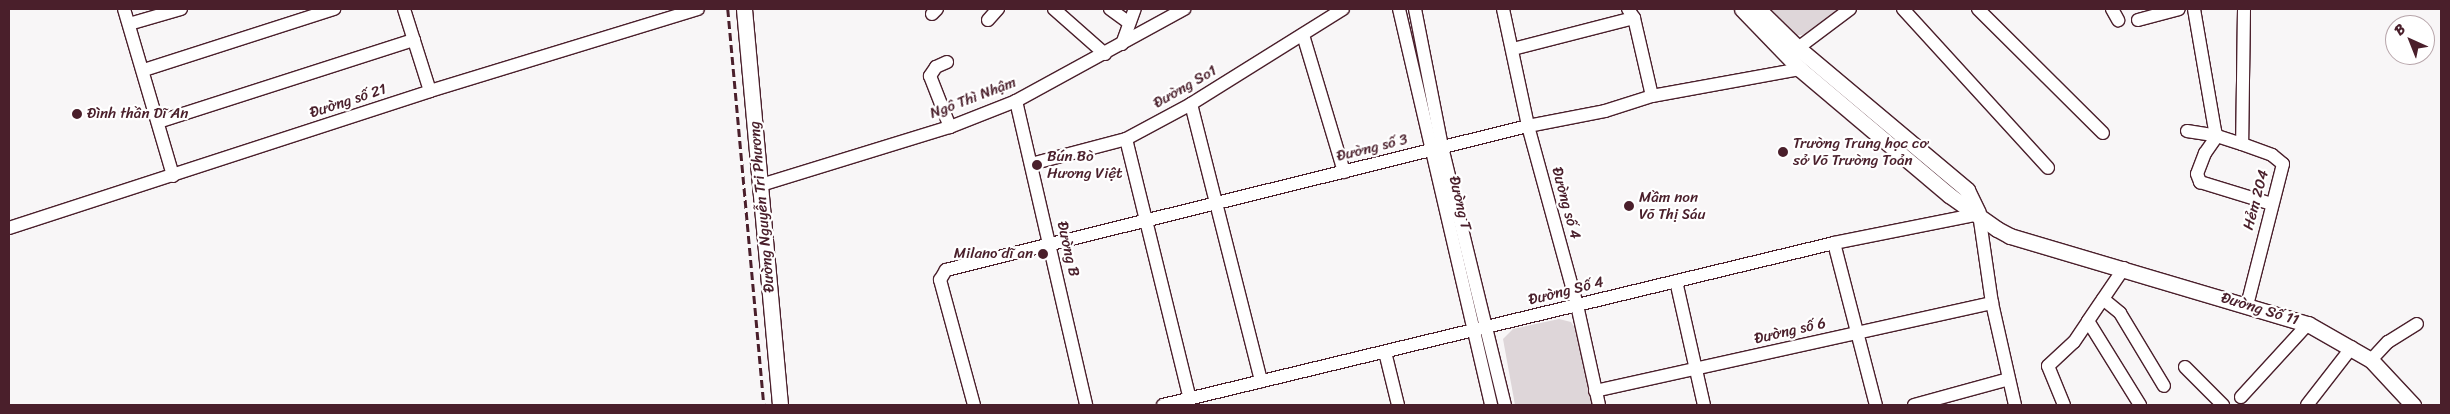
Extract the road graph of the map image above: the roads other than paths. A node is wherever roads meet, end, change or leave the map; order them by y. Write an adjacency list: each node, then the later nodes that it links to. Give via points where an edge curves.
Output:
1 (124, 9): 28 (street)
2 (181, 9): 28 (street)
3 (334, 9): 37 (street)
4 (404, 9): 30 (street)
5 (698, 9): 38 (street, Đường số 21)
6 (744, 9): 55 (main road, Đường Nguyễn Tri Phương)
7 (998, 9): 25 (street)
8 (1054, 9): 34 (street)
9 (1110, 9): 27 (street)
10 (1135, 9): 27 (street)
11 (1184, 9): 31 (street, Ngô Thì Nhậm)
12 (1343, 9): 29 (street, Đường So1)
13 (1399, 9): 50 (street, Đường T)
14 (1415, 9): 50 (street, Đường T)
15 (1503, 9): 32 (street, Đường số 4)
16 (1742, 9): 33 (main road)
17 (1758, 9): 33 (main road)
18 (1850, 9): 33 (street)
19 (1904, 9): 52 (street)
20 (1978, 9): 46 (street)
21 (2179, 9): 26 (street)
22 (2194, 9): 47 (street)
23 (2244, 9): 49 (street)
24 (1631, 14): 32 (street); 39 (street)
25 (988, 20)
26 (2138, 20)
27 (1128, 22): 31 (street)
28 (129, 24): 37 (street)
29 (1303, 35): 41 (street, Đường So1); 53 (street)
30 (414, 40): 38 (street); 42 (street)
31 (1122, 44): 34 (street, Ngô Thì Nhậm)
32 (1513, 49): 43 (street, Đường số 4)
33 (1793, 53): 36 (main road); 58 (main road, via 1967,190)
34 (1105, 54): 40 (street, Ngô Thì Nhậm)
35 (948, 62): 44 (street, via 936,67 930,76)
36 (1800, 69): 39 (street, Đường số 3); 58 (main road, via 1949,195)
37 (144, 70): 42 (street)
38 (430, 91): 54 (street, Đường số 21)
39 (1652, 96): 43 (street, Đường số 3, via 1605,111)
40 (1016, 101): 44 (street, Ngô Thì Nhậm); 51 (street, Đường B)
41 (1191, 104): 48 (street, Đường So1); 56 (street)
42 (158, 122): 54 (street)
43 (1528, 126): 50 (street, Đường số 3); 67 (street, Đường số 4)
44 (950, 127): 55 (street, Ngô Thì Nhậm)
45 (2187, 131): 47 (street)
46 (2103, 133)
47 (2218, 136): 49 (street); 57 (street, via 2205,153 2198,174 2200,182)
48 (1126, 139): 51 (street, Đường So1); 59 (street)
49 (2242, 144): 57 (street, Hẻm 204, via 2272,155 2283,164)
50 (1437, 149): 53 (street, Đường số 3); 72 (street, Đường T); 73 (street, Đường T)
51 (1031, 164): 62 (street, Đường B)
52 (2048, 168)
53 (1344, 172): 56 (street, Đường số 3)
54 (173, 176): 60 (street, Đường số 21)
55 (760, 185): 86 (main road, Đường Nguyễn Tri Phương)
56 (1218, 203): 59 (street, Đường số 3); 81 (street)
57 (2272, 204): 68 (street, Hẻm 204)
58 (1979, 214): 61 (street, Đường Số 4); 63 (main road, Đường Số 11, via 2010,236); 66 (street)
59 (1146, 221): 62 (street, Đường số 3); 85 (street)
60 (9, 228)
61 (1834, 242): 64 (street, Đường Số 4); 74 (street)
62 (1051, 244): 87 (street, Đường số 3, via 943,272 940,280); 88 (street, Đường B)
63 (2124, 268): 65 (street); 68 (main road, Đường Số 11)
64 (1676, 281): 67 (street, Đường Số 4); 79 (street)
65 (2103, 299): 69 (street); 82 (street, via 2120,314)
66 (1992, 303): 74 (street, Đường số 6); 80 (street)
67 (1577, 305): 72 (street, Đường Số 4); 83 (street, Đường số 4)
68 (2247, 305): 70 (main road, Đường Số 11)
69 (2088, 321): 98 (street, via 2074,342 2048,366); 99 (street)
70 (2308, 324): 75 (main road, Đường Số 11); 84 (street)
71 (2417, 324): 77 (street, via 2388,342)
72 (1486, 328): 73 (street, Đường Số 4); 92 (street, Đường T)
73 (1473, 331): 76 (street, Đường Số 4); 91 (street, Đường T)
74 (1858, 332): 79 (street, Đường số 6); 95 (street)
75 (2352, 347): 77 (main road, Đường Số 11); 101 (street)
76 (1385, 352): 81 (street, Đường Số 4); 90 (street)
77 (2371, 360): 102 (main road, Đường Số 11)
78 (2185, 367): 100 (street)
79 (1696, 370): 83 (street, Đường số 6); 94 (street)
80 (2009, 379): 96 (street); 97 (street)
81 (1261, 381): 85 (street, Đường Số 4)
82 (2164, 386)
83 (1596, 391): 93 (street, Đường số 4)
84 (2240, 397)
85 (1190, 399): 89 (street, Đường Số 4)
86 (780, 405)
87 (974, 405)
88 (1086, 405)
89 (1163, 405)
90 (1398, 405)
91 (1490, 405)
92 (1505, 405)
93 (1599, 405)
94 (1704, 405)
95 (1876, 405)
96 (1914, 405)
97 (2015, 405)
98 (2064, 405)
99 (2140, 405)
100 (2224, 405)
101 (2307, 405)
102 (2413, 405)

